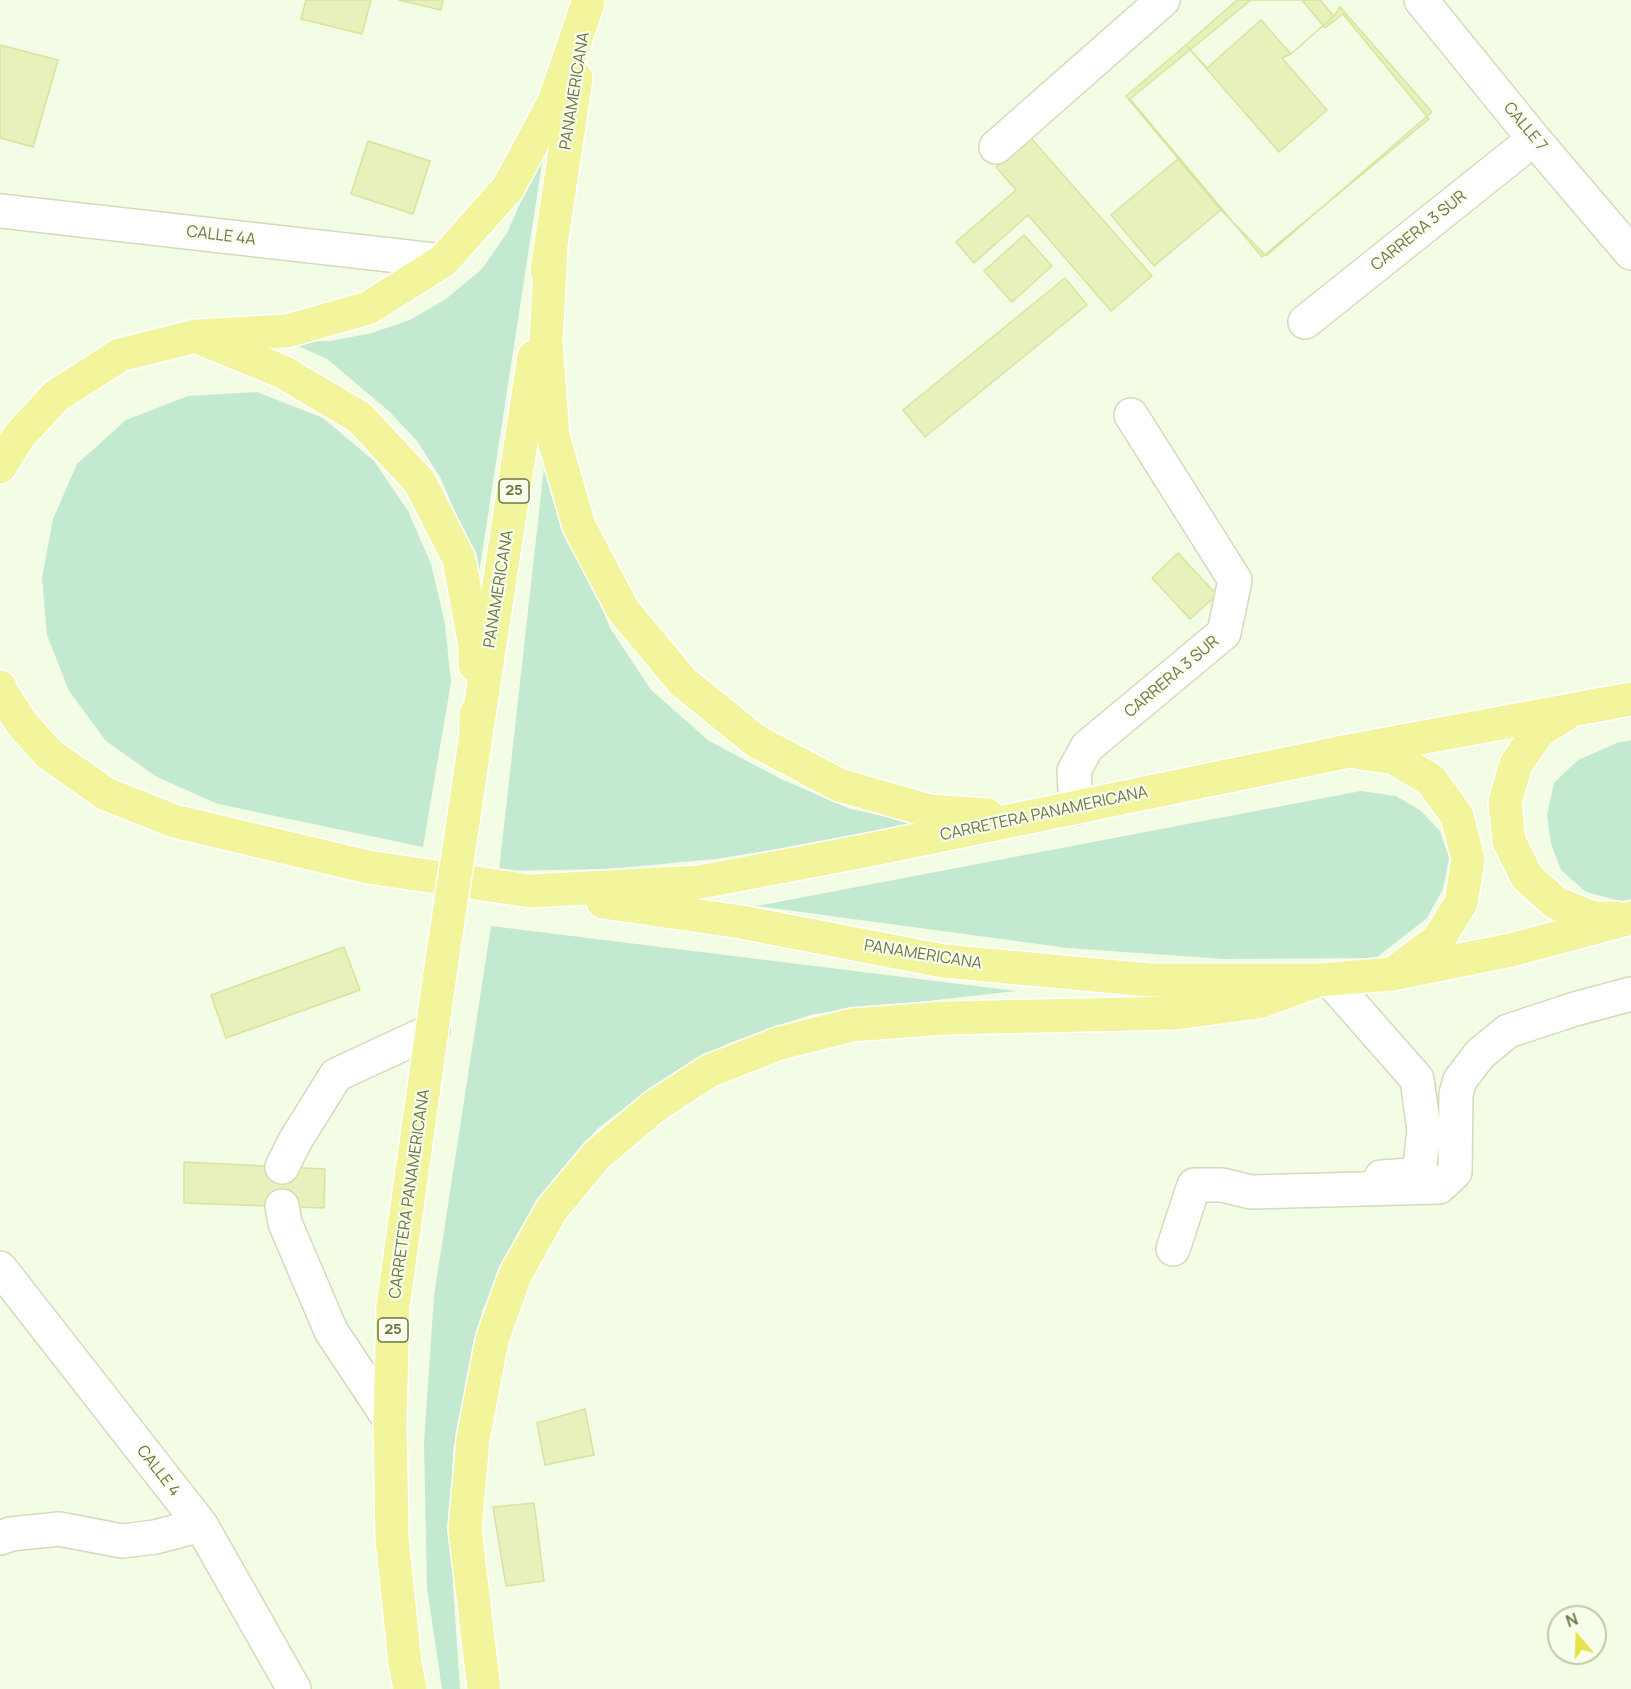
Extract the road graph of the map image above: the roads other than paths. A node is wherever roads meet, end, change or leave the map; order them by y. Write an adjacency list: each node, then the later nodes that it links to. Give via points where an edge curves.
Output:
1 (1162, 0): 4 (street)
2 (1421, 0): 3 (street, CALLE 7)
3 (1534, 139): 7 (street, CALLE 7); 9 (street, CARRERA 3 SUR)
4 (996, 147)
5 (0, 211): 8 (street, CALLE 4A)
6 (551, 248): 8 (highway, PANAMERICANA / 25, via 588,3 554,102 508,188); 16 (highway, PANAMERICANA / 25); 19 (highway, via 546,342 553,436 579,526 623,610 675,673 756,741 839,785 930,811)
7 (1631, 253)
8 (443, 261): 10 (highway, PANAMERICANA, via 368,308 286,331)
9 (1305, 322)
10 (196, 336): 12 (highway, via 120,355 56,396 19,436); 16 (highway, CARRETERA PANAMERICANA, via 283,372 358,417 419,481 459,559 475,646)
11 (1131, 415): 18 (street, CARRERA 3 SUR, via 1235,580 1224,633 1087,747 1074,771)
12 (0, 467)
13 (0, 687): 20 (highway, CARRETERA PANAMERICANA, via 22,724 49,754 106,794 174,821 369,867)
14 (1631, 699): 15 (highway, CARRETERA PANAMERICANA)
15 (1573, 710): 17 (highway, CARRETERA PANAMERICANA); 21 (highway, via 1539,731 1516,764 1505,802 1509,841 1527,877 1556,903 1593,918)
16 (476, 735): 25 (highway, CARRETERA PANAMERICANA / 25, bridge)
17 (1350, 751): 18 (highway, CARRETERA PANAMERICANA); 22 (highway, via 1394,758 1431,780 1457,816 1468,859 1461,903 1438,940)
18 (1076, 808): 19 (highway, CARRETERA PANAMERICANA)
19 (1025, 818): 20 (highway, CARRETERA PANAMERICANA, via 700,882)
20 (530, 891): 23 (highway, PANAMERICANA, via 741,922 943,962 1149,980)
21 (1631, 918): 22 (highway, via 1511,950)
22 (1392, 974): 23 (highway)
23 (1324, 979): 27 (street, via 1417,1079 1424,1130 1420,1166 1411,1174 1396,1177 1249,1176); 36 (highway, via 1259,1002 1175,1013 945,1018 852,1025 780,1043 709,1071 655,1106 597,1155 552,1209 515,1275 492,1340 473,1439 465,1529)
24 (1631, 994): 27 (street, via 1508,1031 1480,1054 1460,1080 1456,1094 1455,1172 1439,1187 1251,1192)
25 (433, 1030): 26 (street, via 336,1075); 31 (highway, CARRETERA PANAMERICANA / 25, via 393,1306)
26 (282, 1167)
27 (1222, 1185): 29 (street, via 1194,1185)
28 (282, 1206): 31 (street, via 285,1223 331,1331)
29 (1173, 1249)
30 (0, 1268): 32 (street, CALLE 4)
31 (390, 1420): 35 (highway, CARRETERA PANAMERICANA / 25, via 393,1538)
32 (201, 1525): 33 (street, via 122,1541 59,1529); 34 (street, CALLE 4)
33 (0, 1538)
34 (294, 1689)
35 (410, 1689)
36 (484, 1689)

